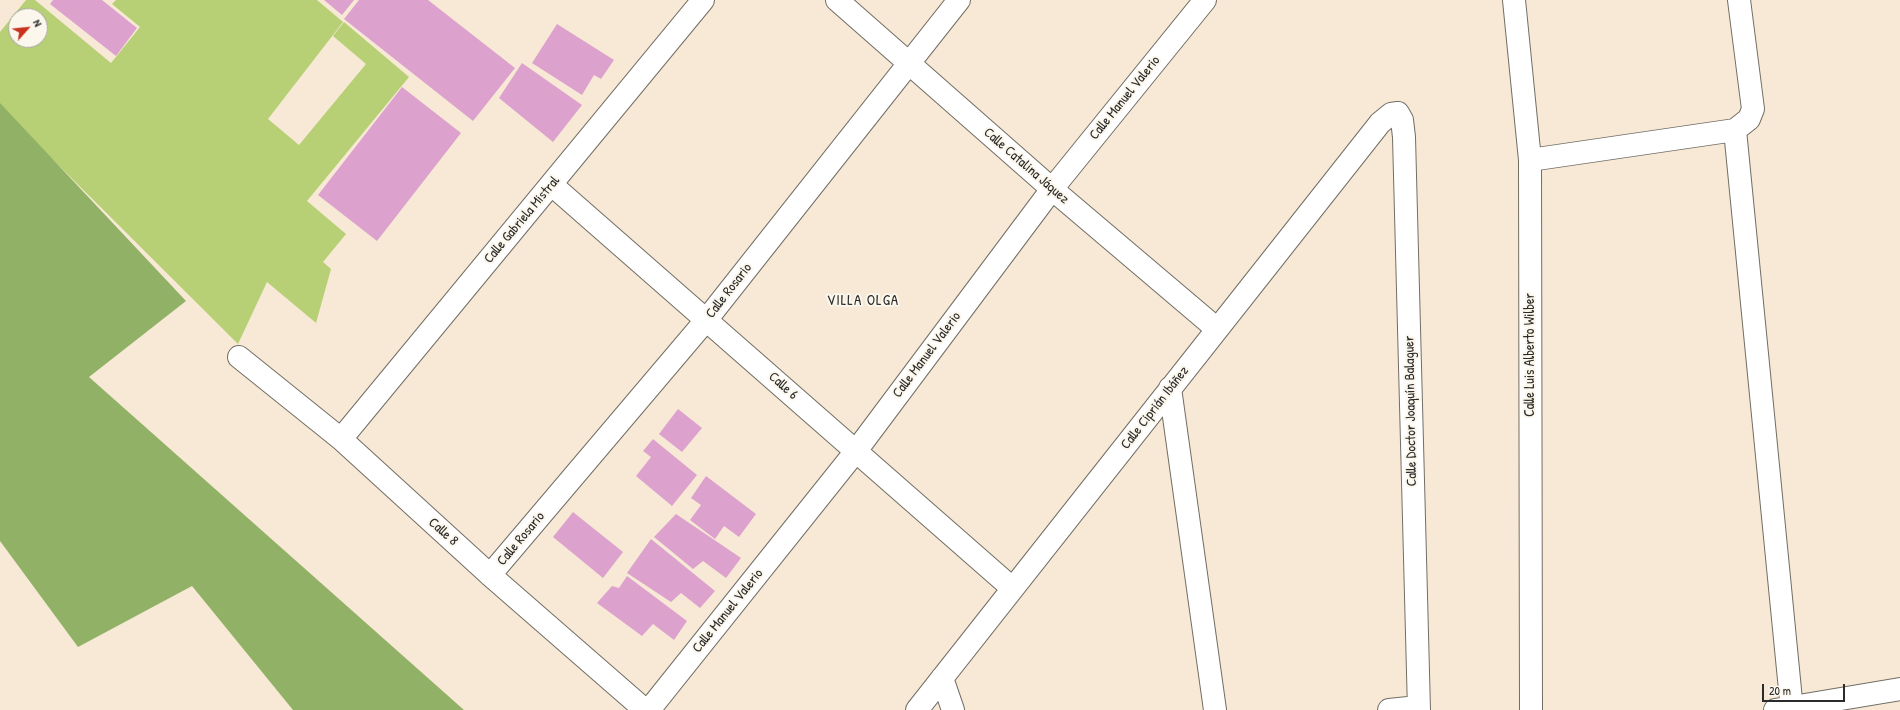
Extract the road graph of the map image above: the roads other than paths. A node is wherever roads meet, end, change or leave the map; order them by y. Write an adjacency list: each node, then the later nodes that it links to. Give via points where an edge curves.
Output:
1 (702, 0): 11 (street, Calle Gabriela Mistral)
2 (837, 0): 7 (street, Calle Catalina Jáquez)
3 (959, 0): 7 (street, Calle Rosario)
4 (1205, 0): 12 (street, Calle Manuel Valerio)
5 (1514, 0): 10 (street, Calle Luis Alberto Wilber)
6 (1739, 0): 9 (street, via 1753,109 1749,118)
7 (909, 62): 12 (street, Calle Catalina Jáquez); 13 (street, Calle Rosario)
8 (1398, 112): 14 (street, Calle Ciprián Ibáñez, via 1380,123); 23 (street, Calle Doctor Joaquín Balaguer, via 1404,136)
9 (1735, 130): 10 (street); 24 (street)
10 (1530, 160): 31 (street, Calle Luis Alberto Wilber)
11 (552, 185): 13 (street, Calle 6); 17 (street, Calle Gabriela Mistral)
12 (1052, 188): 14 (street, Calle Catalina Jáquez); 18 (street, Calle Manuel Valerio)
13 (707, 319): 18 (street, Calle 6); 19 (street, Calle Rosario)
14 (1217, 329): 16 (street, Calle Ciprián Ibáñez)
15 (239, 357): 17 (street, Calle 8)
16 (1170, 388): 20 (street, Calle Ciprián Ibáñez); 29 (street)
17 (341, 439): 19 (street, Calle 8)
18 (856, 451): 20 (street, Calle 6); 26 (street, Calle Manuel Valerio)
19 (490, 575): 25 (street, Calle 8)
20 (1012, 588): 21 (street, Calle Ciprián Ibáñez)
21 (942, 678): 27 (street, Calle Ciprián Ibáñez); 28 (street)
22 (1900, 689): 24 (street)
23 (1419, 708): 30 (street)
24 (1786, 709)
25 (645, 710)
26 (649, 710)
27 (917, 710)
28 (953, 710)
29 (1215, 710)
30 (1389, 710)
31 (1531, 710)

